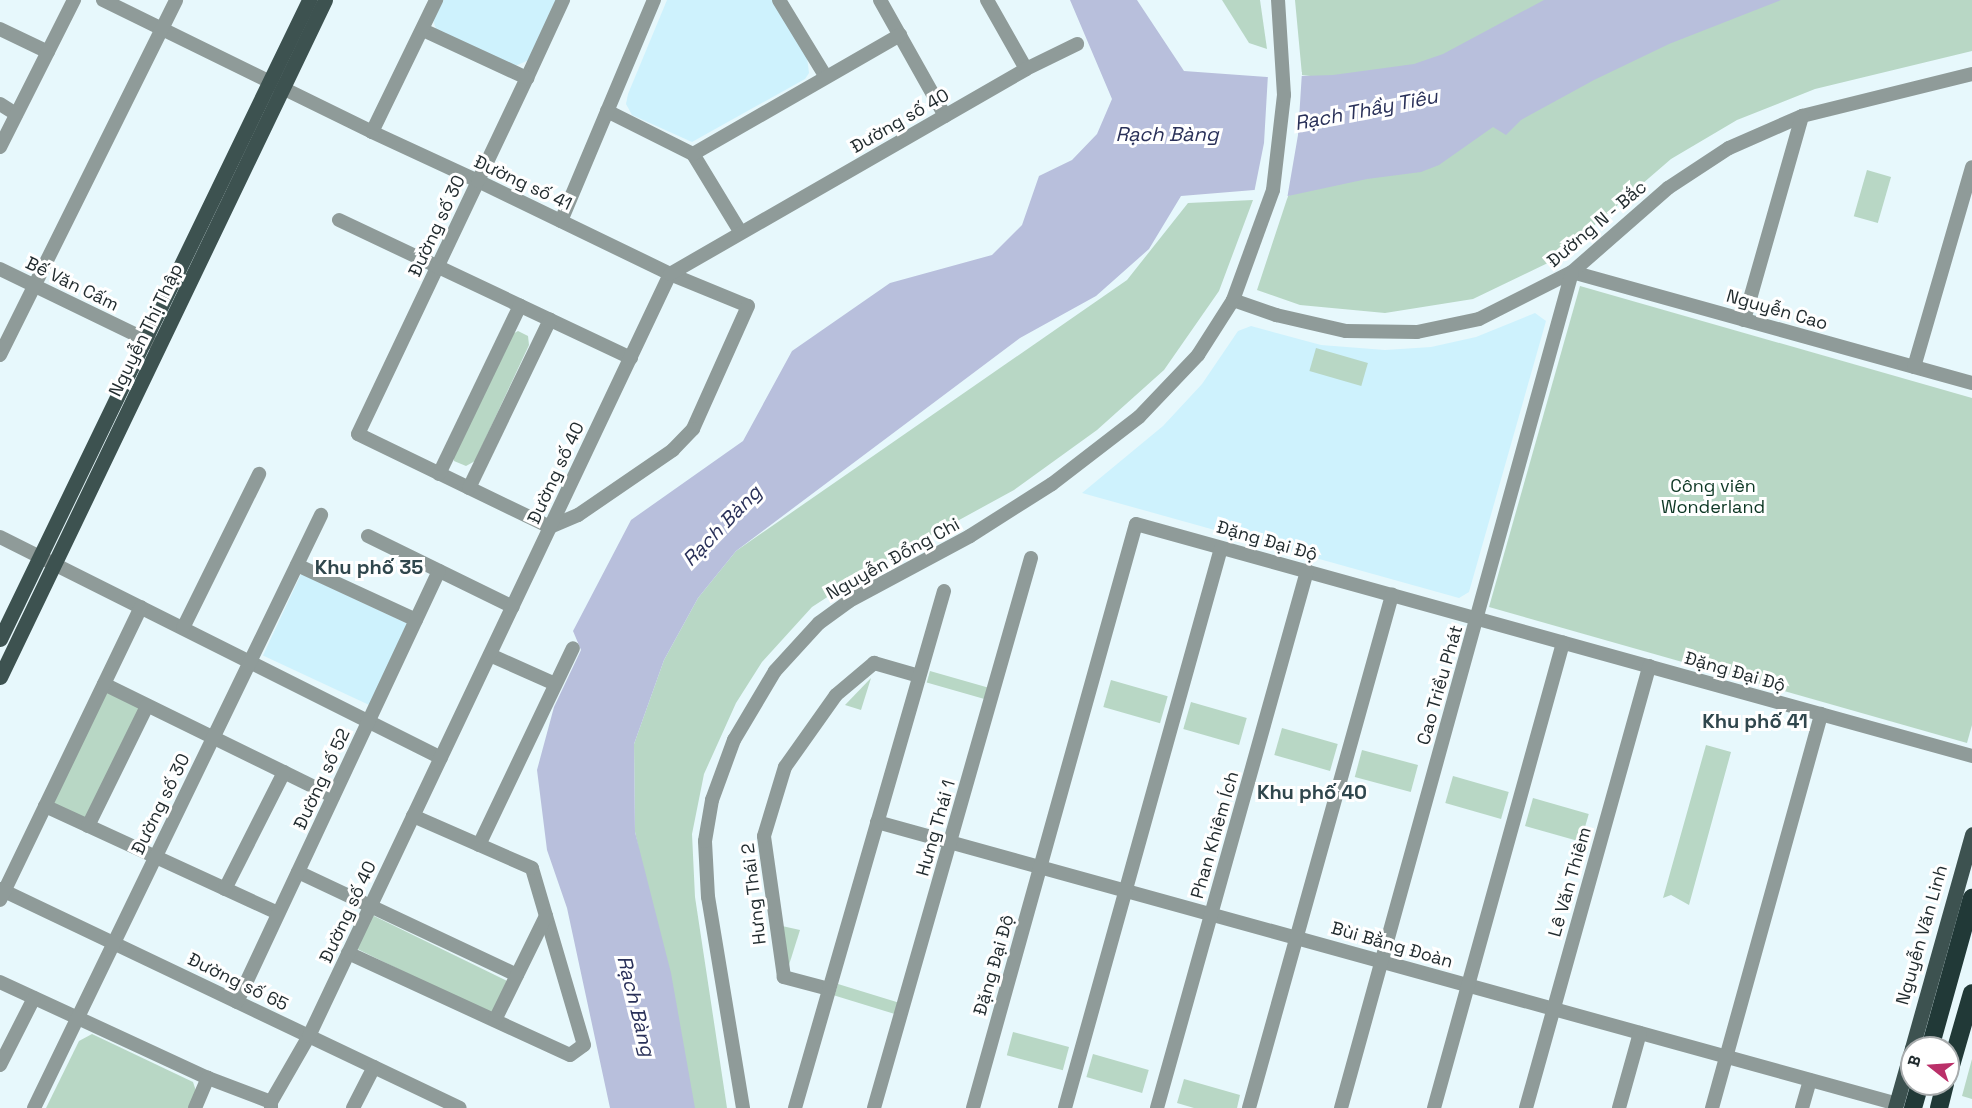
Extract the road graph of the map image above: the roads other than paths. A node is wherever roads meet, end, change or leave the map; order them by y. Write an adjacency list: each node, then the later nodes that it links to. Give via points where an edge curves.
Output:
1 (74, 0): 18 (street)
2 (103, 0): 14 (street)
3 (176, 0): 14 (street)
4 (309, 0): 23 (main road, Nguyễn Thị Thập)
5 (325, 0): 23 (main road, Nguyễn Thị Thập)
6 (436, 0): 15 (street)
7 (563, 0): 22 (street, Đường số 30)
8 (653, 0): 25 (street)
9 (779, 0): 21 (street)
10 (880, 0): 16 (street)
11 (987, 0): 19 (street)
12 (1279, 1): 42 (street, Nguyễn Đổng Chi, via 1284,70 1281,142 1271,198)
13 (0, 29): 18 (street)
14 (162, 29): 23 (street); 41 (street)
15 (423, 30): 22 (street); 29 (street)
16 (900, 35): 21 (street); 27 (street)
17 (1077, 44): 19 (street, Đường số 40)
18 (48, 52): 26 (street)
19 (1026, 69): 27 (street, Đường số 40)
20 (1972, 74): 28 (street, Đường N - Bắc)
21 (826, 77): 31 (street)
22 (527, 78): 33 (street, Đường số 30)
23 (278, 84): 29 (street, Đường số 41); 46 (main road, Nguyễn Thị Thập); 47 (main road, Nguyễn Thị Thập)
24 (0, 104): 26 (street)
25 (607, 111): 31 (street); 35 (street)
26 (16, 114): 30 (street)
27 (945, 116): 36 (street, Đường số 40)
28 (1802, 116): 39 (street, Đường N - Bắc, via 1697,166); 45 (street)
29 (372, 132): 33 (street, Đường số 41)
30 (0, 147)
31 (693, 154): 36 (street)
32 (1972, 167): 50 (street)
33 (478, 181): 35 (street, Đường số 41); 37 (street, Đường số 30)
34 (339, 220): 37 (street)
35 (561, 221): 40 (street, Đường số 41)
36 (741, 233): 40 (street, Đường số 40)
37 (438, 267): 43 (street); 53 (street, Đường số 30, via 358,435)
38 (0, 269): 41 (street, Bế Văn Cấm)
39 (1572, 272): 42 (street, Đường N - Bắc, via 1479,319 1417,332 1346,331 1276,315); 45 (street, Nguyễn Cao); 70 (street, Cao Triều Phát)
40 (670, 274): 49 (street, Đường số 40); 56 (street, Đường số 41, via 748,306 693,429 673,450 578,515)
41 (34, 286): 46 (street, Bế Văn Cấm); 48 (street)
42 (1233, 300): 140 (street, Nguyễn Đổng Chi, via 1198,355 1139,417 1028,500 849,601 819,623 775,671 754,704 722,770 705,841 708,897)
43 (520, 306): 44 (street); 53 (street)
44 (550, 320): 49 (street); 54 (street)
45 (1744, 320): 50 (street, Nguyễn Cao)
46 (146, 339): 47 (street, Bế Văn Cấm); 60 (main road, Nguyễn Thị Thập)
47 (160, 346): 62 (main road, Nguyễn Thị Thập)
48 (0, 355)
49 (631, 358): 56 (street, Đường số 40)
50 (1914, 367): 51 (street, Nguyễn Cao)
51 (1972, 383)
52 (259, 474): 72 (street)
53 (439, 474): 54 (street)
54 (469, 488): 56 (street)
55 (321, 515): 63 (street, Đường số 30)
56 (550, 527): 69 (street, Đường số 40)
57 (368, 536): 64 (street)
58 (0, 537): 60 (street)
59 (1221, 548): 65 (street, Đặng Đại Độ); 99 (street, Đặng Đại Độ, via 1136,524); 102 (street)
60 (39, 556): 62 (street); 73 (main road, Nguyễn Thị Thập)
61 (1031, 558): 96 (street, Hưng Thái 1)
62 (54, 563): 68 (street); 80 (main road, Nguyễn Thị Thập)
63 (297, 566): 71 (street); 77 (street, Đường số 30)
64 (439, 571): 69 (street); 71 (street, Đường số 52)
65 (1307, 571): 67 (street, Đặng Đại Độ); 107 (street, Phan Khiêm Ích)
66 (944, 591): 79 (street)
67 (1392, 595): 70 (street, Đặng Đại Độ); 110 (street)
68 (141, 607): 72 (street); 81 (street)
69 (513, 607): 76 (street, Đường số 40)
70 (1478, 619): 74 (street, Đặng Đại Độ); 113 (street, Cao Triều Phát)
71 (416, 620): 85 (street, Đường số 52)
72 (183, 628): 77 (street)
73 (0, 639)
74 (1563, 643): 78 (street, Đặng Đại Độ); 116 (street)
75 (573, 648): 82 (street)
76 (490, 655): 82 (street); 88 (street, Đường số 40)
77 (251, 662): 85 (street); 86 (street, Đường số 30)
78 (1649, 666): 84 (street, Đặng Đại Độ); 121 (street, Lê Văn Thiêm)
79 (920, 676): 93 (street); 117 (street, Hưng Thái 2, via 874,663 836,695 785,767 764,836 773,921 784,977)
80 (0, 677)
81 (104, 684): 83 (street); 91 (street)
82 (555, 684): 97 (street)
83 (147, 706): 86 (street); 94 (street)
84 (1821, 714): 87 (street, Đặng Đại Độ); 129 (street)
85 (369, 721): 88 (street); 90 (street, Đường số 52)
86 (214, 738): 89 (street); 98 (street, Đường số 30)
87 (1972, 756)
88 (441, 758): 92 (street, Đường số 40)
89 (284, 772): 90 (street); 101 (street)
90 (333, 796): 100 (street, Đường số 52)
91 (45, 806): 94 (street); 103 (street)
92 (413, 816): 97 (street); 105 (street, Đường số 40)
93 (877, 822): 96 (street, Bùi Bằng Đoàn); 117 (street)
94 (88, 826): 98 (street)
95 (1972, 834): 109 (main road, Nguyễn Văn Linh)
96 (952, 841): 99 (street, Bùi Bằng Đoàn); 142 (street, Hưng Thái 1)
97 (479, 845): 108 (street, via 532,868)
98 (155, 857): 101 (street); 111 (street, Đường số 30)
99 (1041, 865): 102 (street, Bùi Bằng Đoàn); 143 (street, Đặng Đại Độ)
100 (298, 872): 105 (street); 106 (street, Đường số 52)
101 (225, 889): 106 (street)
102 (1126, 889): 107 (street, Bùi Bằng Đoàn); 144 (street)
103 (1, 893): 111 (street, Đường số 65)
104 (1972, 898): 109 (highway, Nguyễn Văn Linh)
105 (371, 906): 112 (street, Đường số 40); 114 (street)
106 (278, 913): 120 (street, Đường số 52)
107 (1212, 913): 110 (street, Bùi Bằng Đoàn); 145 (street, Phan Khiêm Ích)
108 (546, 916): 114 (street); 123 (street, via 584,1045 570,1055)
109 (1953, 935): 126 (main road, Nguyễn Văn Linh); 127 (highway, Nguyễn Văn Linh)
110 (1297, 936): 113 (street, Bùi Bằng Đoàn); 146 (street)
111 (113, 943): 120 (street, Đường số 65); 122 (street, Đường số 30)
112 (348, 953): 123 (street); 125 (street, Đường số 40)
113 (1382, 961): 116 (street, Bùi Bằng Đoàn); 147 (street, Cao Triều Phát)
114 (517, 975): 123 (street)
115 (0, 982): 119 (street)
116 (1468, 985): 121 (street, Bùi Bằng Đoàn); 148 (street)
117 (829, 989): 141 (street)
118 (1972, 993): 128 (highway)
119 (34, 998): 122 (street); 130 (street)
120 (237, 1002): 125 (street, Đường số 65)
121 (1554, 1009): 124 (street, Bùi Bằng Đoàn); 149 (street, Lê Văn Thiêm)
122 (76, 1018): 132 (street); 136 (street, Đường số 30)
123 (495, 1020)
124 (1640, 1033): 129 (street, Bùi Bằng Đoàn); 150 (street)
125 (309, 1036): 131 (street, Đường số 65); 134 (street, Đường số 40)
126 (1916, 1036)
127 (1932, 1036)
128 (1960, 1036)
129 (1725, 1057): 133 (street, Bùi Bằng Đoàn); 151 (street)
130 (0, 1065)
131 (374, 1067): 138 (street); 139 (street, Đường số 65)
132 (208, 1078): 134 (street); 137 (street)
133 (1810, 1080): 135 (street, Bùi Bằng Đoàn); 152 (street)
134 (271, 1105)
135 (1904, 1107)
136 (34, 1108)
137 (195, 1108)
138 (354, 1108)
139 (460, 1108)
140 (743, 1108)
141 (795, 1108)
142 (874, 1108)
143 (973, 1108)
144 (1065, 1108)
145 (1157, 1108)
146 (1249, 1108)
147 (1341, 1108)
148 (1434, 1108)
149 (1526, 1108)
150 (1619, 1108)
151 (1712, 1108)
152 (1802, 1108)

